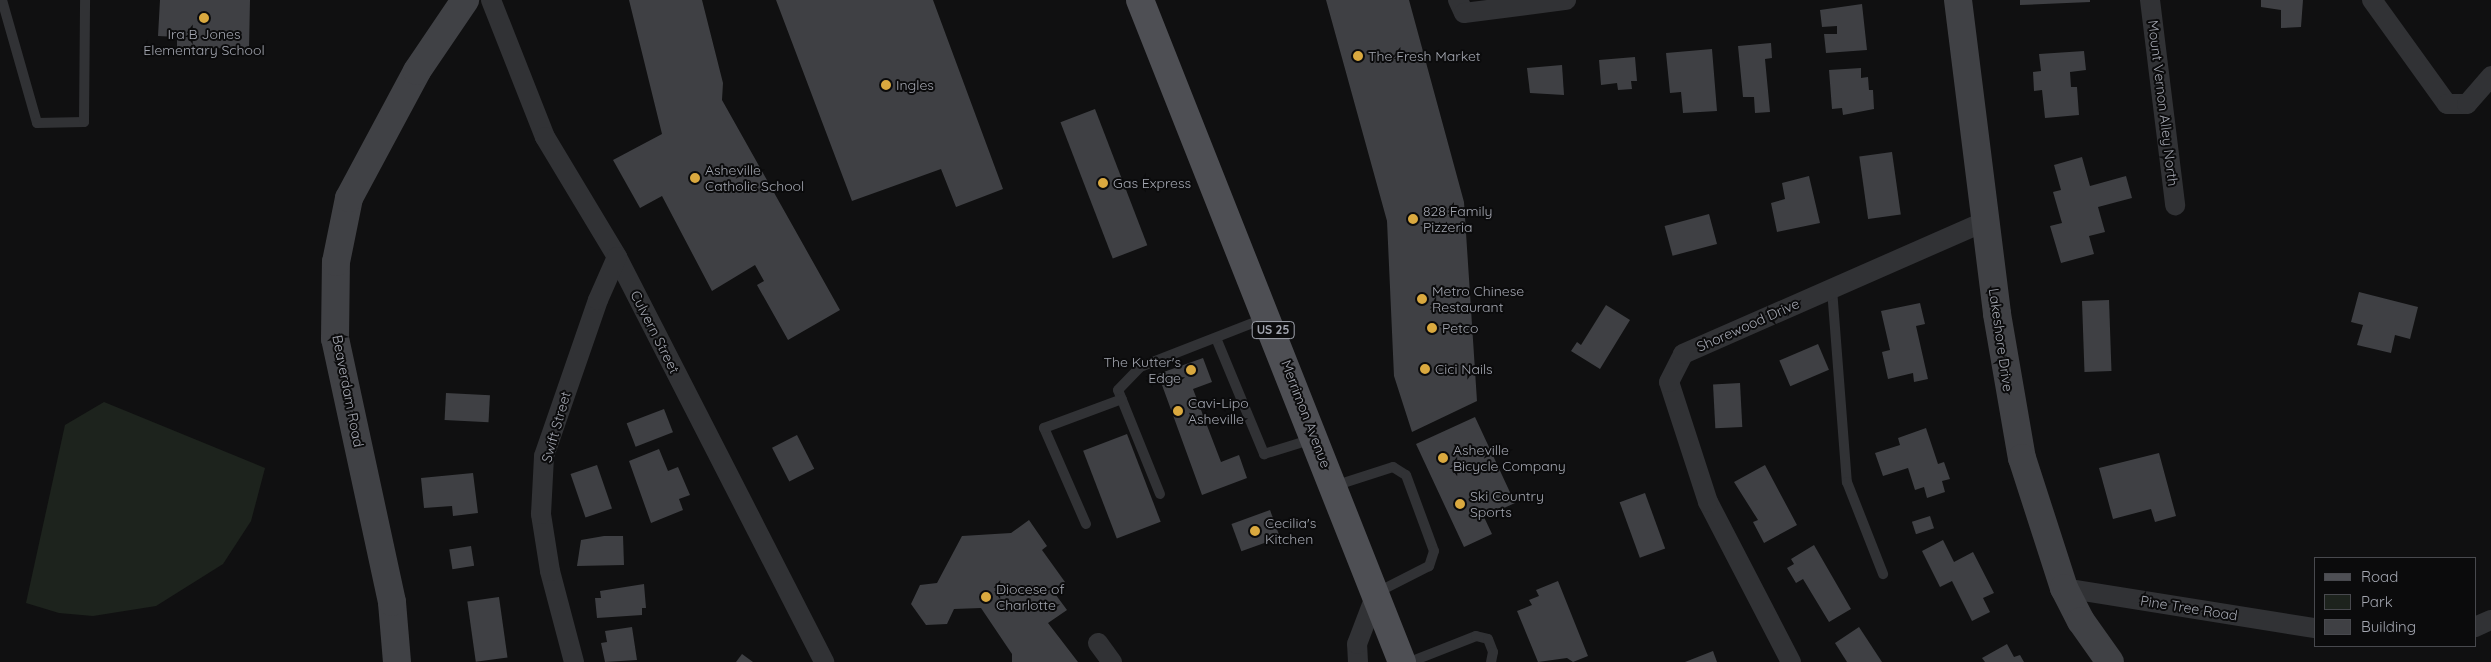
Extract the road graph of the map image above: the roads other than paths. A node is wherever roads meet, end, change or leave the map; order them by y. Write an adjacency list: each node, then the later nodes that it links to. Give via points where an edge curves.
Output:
1 (2, 0): 2 (lane, via 37,123 84,122)
2 (85, 0)
3 (465, 0): 28 (street, Beaverdam Road, via 417,72 349,198 336,262 335,338 392,602)
4 (491, 0): 14 (street, Culvern Street, via 545,136)
5 (1140, 0): 16 (main road, Merrimon Avenue / US 25)
6 (1458, 0): 7 (street, via 1464,13)
7 (1566, 0)
8 (1958, 0): 13 (street, Lakeshore Drive)
9 (2150, 0): 12 (street, Mount Vernon Alley North)
10 (2372, 0): 11 (street, via 2447,104 2467,104)
11 (2491, 76)
12 (2175, 206)
13 (1984, 222): 15 (street, Shorewood Drive); 24 (street, Lakeshore Drive, via 2008,388 2022,458)
14 (617, 257): 29 (street, Swift Street, via 598,300 544,456 541,514 550,571); 30 (street, Culvern Street)
15 (1832, 289): 23 (lane, via 1847,482); 36 (street, Shorewood Drive, via 1683,354 1669,382 1708,502)
16 (1268, 317): 17 (lane); 19 (main road, Merrimon Avenue / US 25)
17 (1216, 338): 18 (lane, via 1140,366 1118,390); 19 (lane, via 1264,454)
18 (1122, 399): 21 (lane); 22 (lane, via 1044,428)
19 (1316, 439): 20 (main road, Merrimon Avenue / US 25)
20 (1334, 486): 25 (main road, Merrimon Avenue / US 25); 25 (lane, via 1393,467 1406,475 1434,552 1429,566)
21 (1160, 494)
22 (1086, 524)
23 (1883, 574)
24 (2064, 588): 26 (street, Pine Tree Road); 37 (street, Lakeshore Drive, via 2080,621)
25 (1376, 594): 32 (street, via 1357,644); 33 (main road, Merrimon Avenue / US 25)
26 (2314, 628)
27 (1098, 643): 31 (street)
28 (397, 662)
29 (574, 662)
30 (824, 662)
31 (1112, 662)
32 (1358, 662)
33 (1402, 662)
34 (1410, 662): 35 (lane, via 1476,636 1488,639 1493,652)
35 (1490, 662)
36 (1790, 662)
37 (2110, 662)

